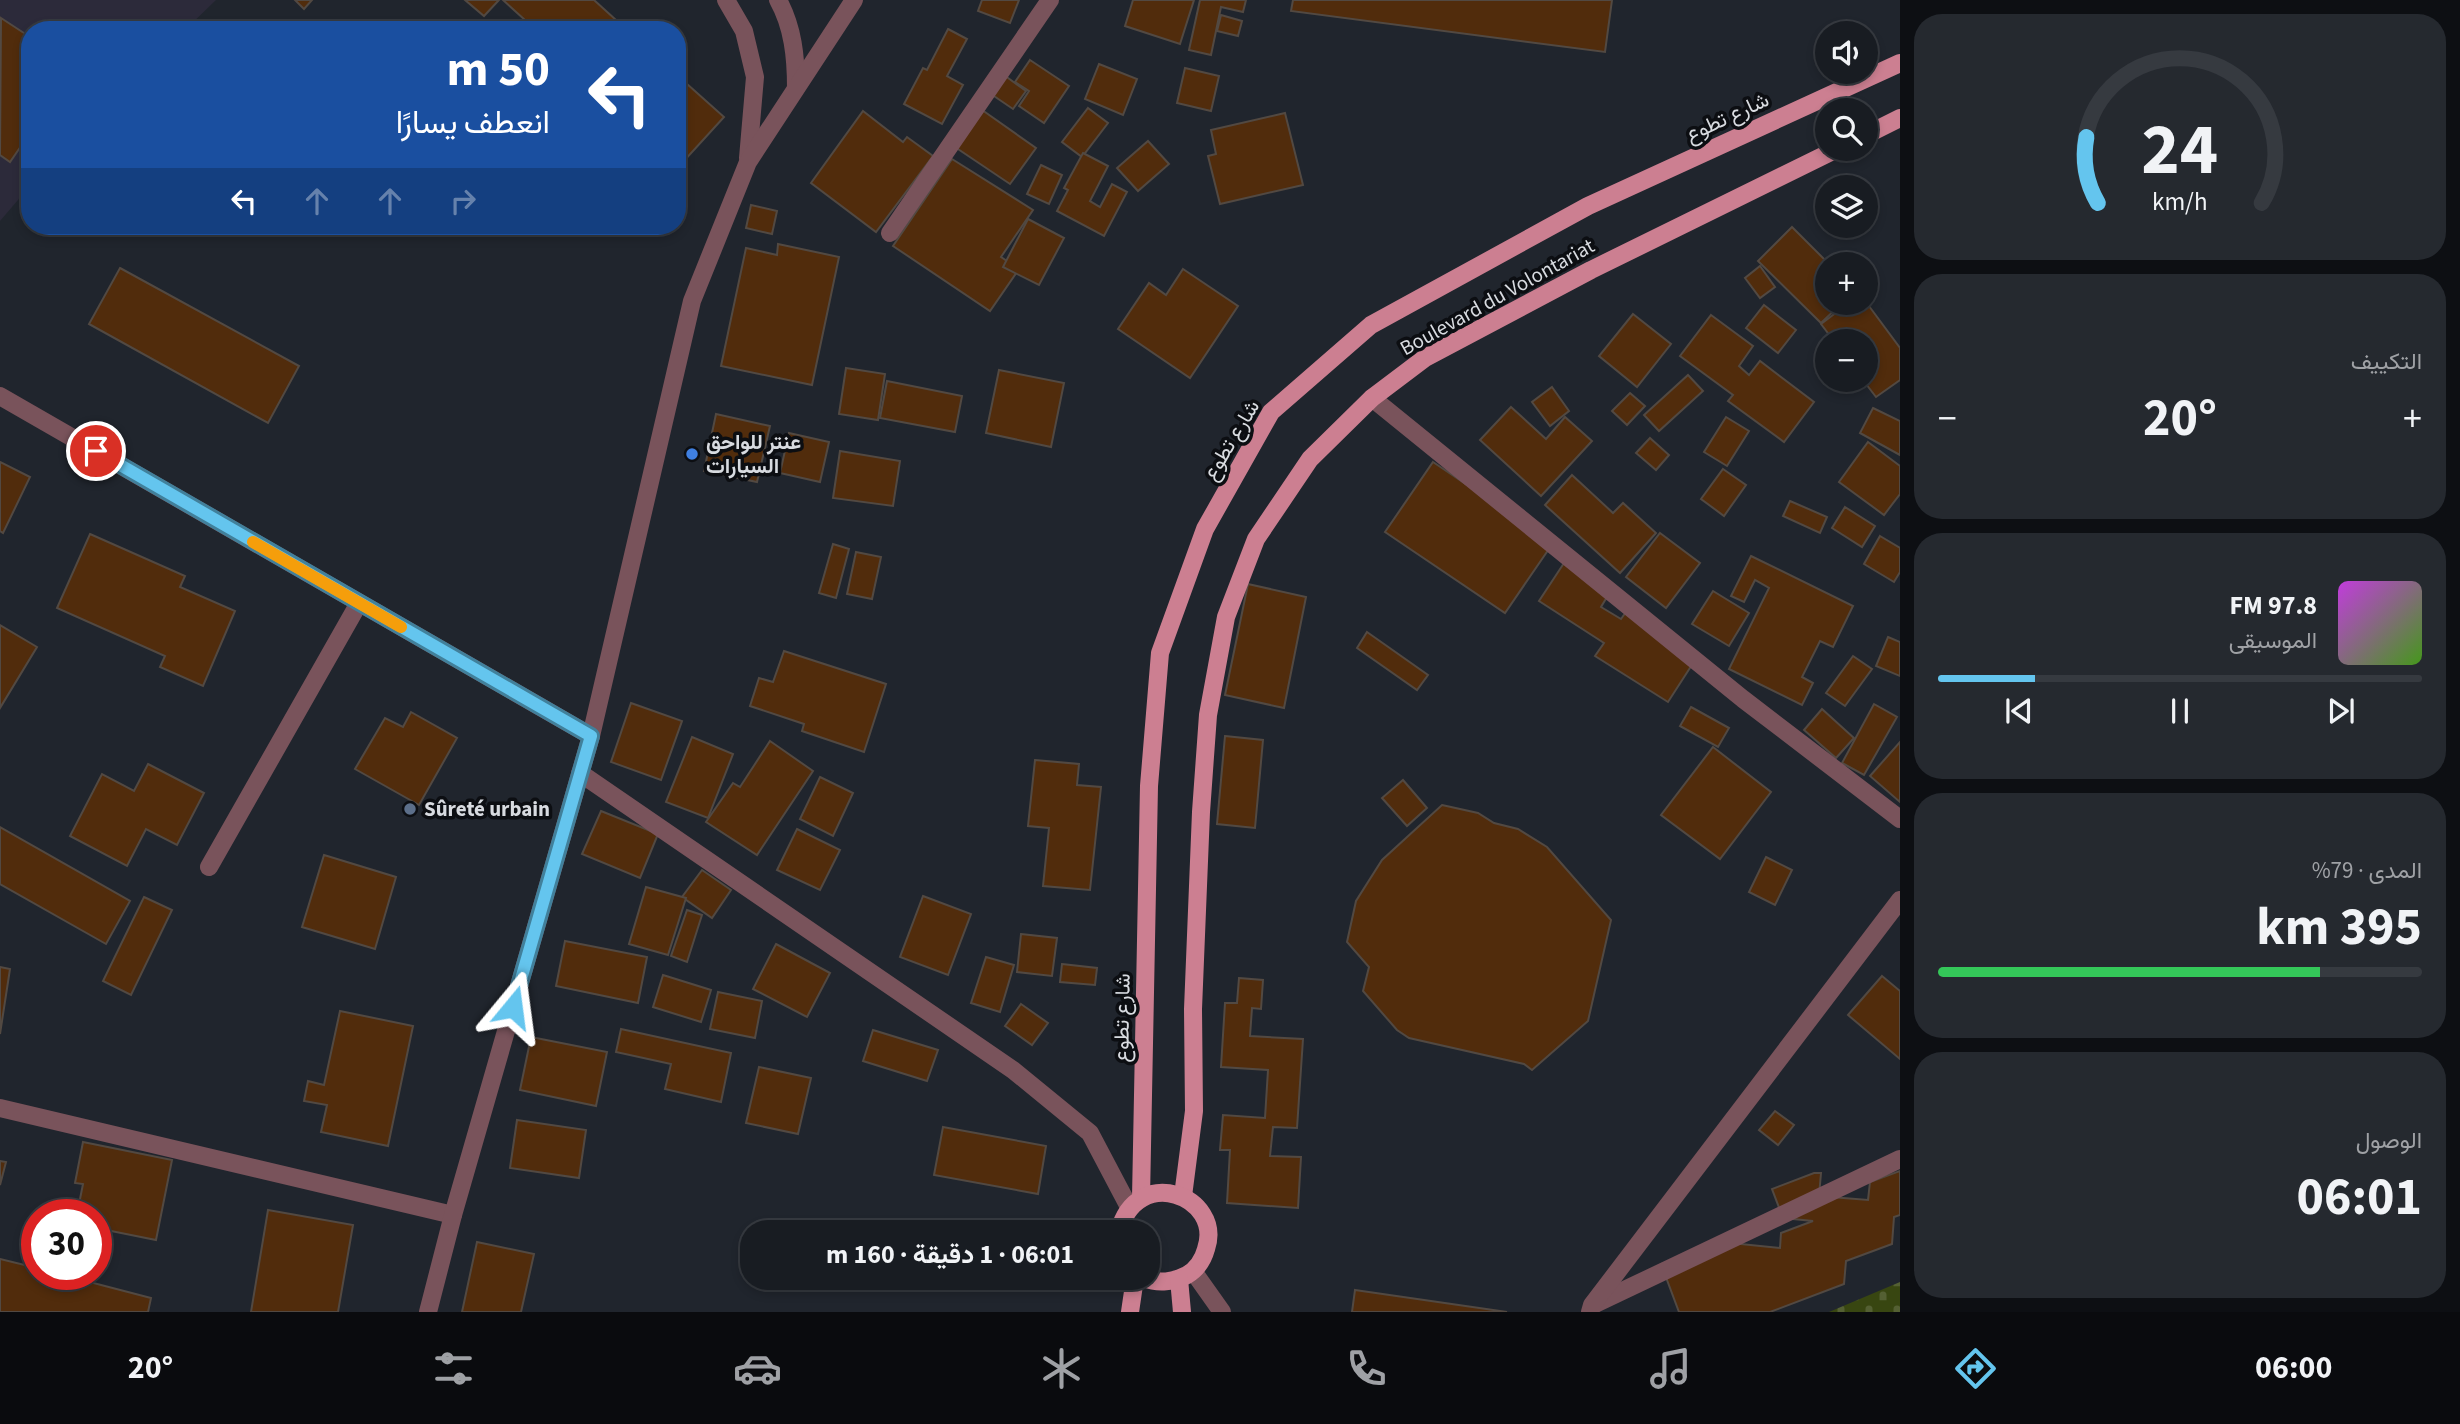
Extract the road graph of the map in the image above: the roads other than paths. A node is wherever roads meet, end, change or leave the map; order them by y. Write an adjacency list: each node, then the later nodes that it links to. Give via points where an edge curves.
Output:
1 (726, 0): 10 (street, via 744,32 755,77)
2 (778, 0): 6 (street, via 796,58)
3 (854, 0): 6 (street)
4 (1050, 0): 11 (street)
5 (1900, 63): 23 (main road, شارع تطوع, via 1587,206 1371,326 1271,412 1205,529 1160,653 1149,786)
6 (796, 88): 10 (street)
7 (1900, 118): 8 (main road)
8 (1878, 129)
9 (1815, 160): 13 (main road, Boulevard du Volontariat, via 1425,358)
10 (748, 162): 15 (street, via 692,301)
11 (890, 233)
12 (0, 396): 14 (street)
13 (1372, 398): 17 (street, via 1743,699); 22 (main road, Boulevard du Volontariat, via 1310,459 1256,539 1226,617 1208,715 1193,1009 1194,1111)
14 (359, 603): 15 (street); 18 (street)
15 (591, 736): 16 (street)
16 (580, 773): 23 (street, via 1013,1070 1090,1133); 24 (street)
17 (1900, 820)
18 (209, 867)
19 (1900, 900): 29 (street)
20 (0, 1108): 24 (street)
21 (1900, 1158): 29 (street)
22 (1183, 1196): 23 (main road, via 1154,1193); 26 (main road, via 1204,1217 1208,1230 1202,1260)
23 (1135, 1203): 25 (main road)
24 (453, 1215): 30 (street)
25 (1122, 1220)
26 (1186, 1275): 27 (main road); 32 (main road); 33 (street)
27 (1160, 1281)
28 (1133, 1290): 31 (main road)
29 (1591, 1309)
30 (428, 1312)
31 (1130, 1312)
32 (1182, 1312)
33 (1222, 1312)

